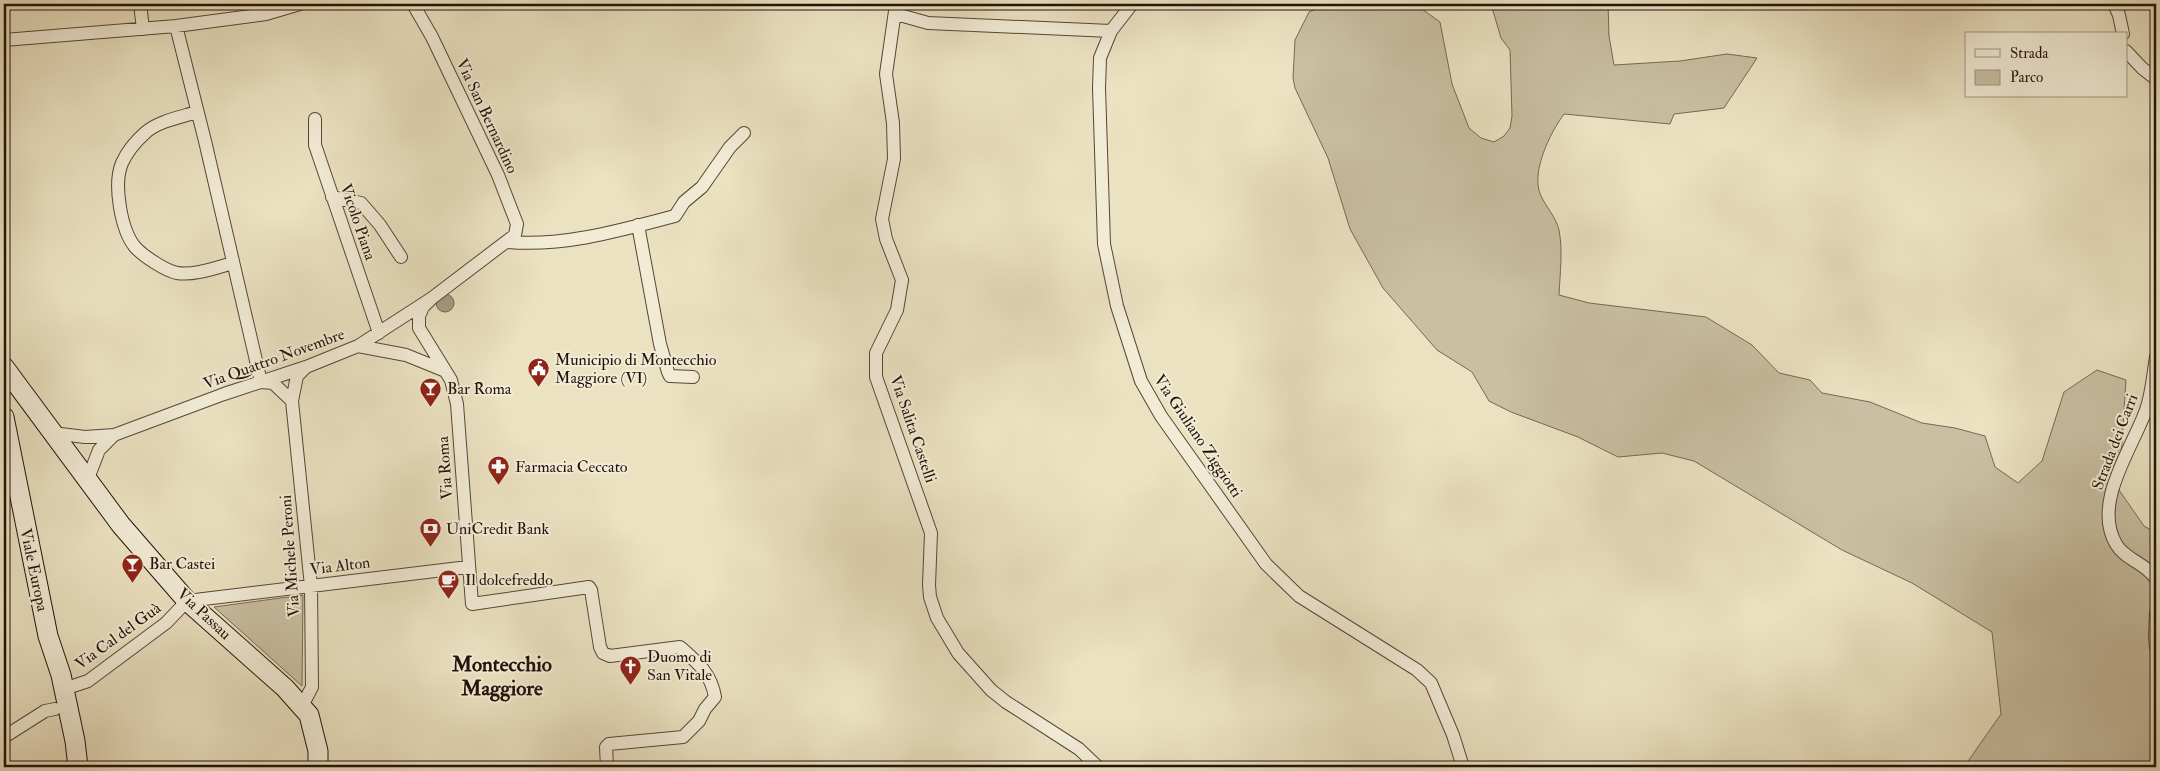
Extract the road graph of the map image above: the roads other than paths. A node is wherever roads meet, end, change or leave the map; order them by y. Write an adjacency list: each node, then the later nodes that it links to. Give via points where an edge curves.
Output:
1 (140, 4): 8 (street)
2 (300, 4): 7 (street, via 266,14)
3 (413, 4): 19 (street, Via San Bernardino, via 432,37 513,212 518,229)
4 (1132, 4): 9 (street, Via Giuliano Ziggiotti)
5 (2114, 4): 10 (street)
6 (896, 9): 9 (street, Via Salita Castelli, via 928,23); 51 (street, Via Salita Castelli, via 886,74 894,159 882,219 902,280 897,310 876,353 875,363 876,377 931,533 930,597 937,618 958,653 982,681 1006,702 1079,749)
7 (176, 26): 8 (street); 14 (street)
8 (143, 29): 11 (street)
9 (1111, 31): 52 (street, Via Giuliano Ziggiotti, via 1100,58 1099,88 1104,244 1140,381 1161,416 1266,564 1299,596 1417,670 1431,683)
10 (2123, 32)
11 (4, 40)
12 (2128, 53): 13 (street)
13 (2156, 79)
14 (197, 112): 21 (street); 21 (street, via 146,132 132,148 121,165 118,196 123,220 135,247 154,262 177,273 205,271)
15 (315, 119): 17 (street, Vicolo Piana, via 315,145)
16 (744, 133): 18 (street, via 675,216)
17 (332, 198): 20 (street, via 361,203); 23 (street, Vicolo Piana)
18 (638, 225): 19 (street, via 552,241); 29 (street, via 668,372 670,376)
19 (508, 242): 22 (street, Via Quattro Novembre)
20 (401, 257)
21 (233, 263): 30 (street)
22 (432, 298): 23 (street, Via Quattro Novembre); 28 (street, Via Roma, via 419,316 419,328)
23 (379, 332): 24 (street, Via Quattro Novembre)
24 (358, 346): 27 (street, Via Quattro Novembre); 28 (street, via 406,355)
25 (2156, 357): 37 (street, Strada dei Carri, via 2149,400 2114,482 2109,506 2116,545 2146,567)
26 (4, 367): 33 (street, Via Passau)
27 (306, 368): 30 (street, Via Quattro Novembre); 31 (street, Via Michele Peroni, via 297,376)
28 (443, 370): 36 (street, Via Roma, via 451,380 457,404)
29 (693, 377)
30 (261, 382): 31 (street, via 273,383); 34 (street, Via Quattro Novembre)
31 (292, 401): 38 (street, Via Michele Peroni)
32 (4, 416): 41 (street, Viale Europa)
33 (52, 433): 34 (street, Via Quattro Novembre, via 85,437); 35 (street, Via Passau)
34 (114, 435): 35 (street, Via Quattro Novembre, via 99,450)
35 (87, 481): 39 (street, Via Passau)
36 (468, 567): 38 (street, Via Alton); 50 (street, Via Roma, via 472,604 588,587 592,590 603,653 610,656 680,647 707,673 715,697 692,730 683,737 609,744 606,747)
37 (2156, 579)
38 (311, 586): 39 (street, Via Alton); 44 (street, Via Michele Peroni, via 312,687)
39 (187, 601): 43 (street, Via Cal del Guà, via 166,623 88,681); 44 (street, Via Passau)
40 (2156, 613): 42 (street)
41 (48, 636): 43 (street, Viale Europa); 45 (street, Viale Europa)
42 (2156, 647)
43 (64, 689): 48 (street, Viale Europa)
44 (302, 706): 49 (street, Via Passau, via 313,728)
45 (56, 709): 46 (street, via 45,711); 47 (street, Viale Europa)
46 (4, 736)
47 (73, 767)
48 (78, 767)
49 (318, 767)
50 (607, 767)
51 (1098, 767)
52 (1463, 767)

